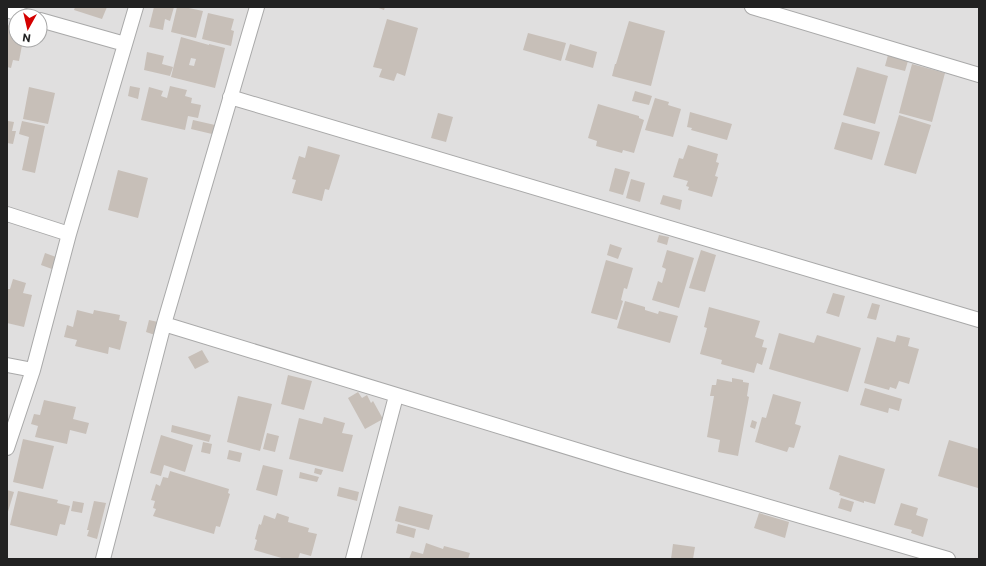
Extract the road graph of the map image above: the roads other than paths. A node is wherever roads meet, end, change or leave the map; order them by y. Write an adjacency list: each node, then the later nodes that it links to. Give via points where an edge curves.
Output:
1 (136, 7): 5 (street)
2 (257, 7): 7 (street)
3 (752, 7): 6 (street)
4 (48, 22): 5 (street)
5 (125, 44): 9 (street)
6 (979, 75)
7 (230, 97): 10 (street); 11 (street)
8 (7, 214): 9 (street)
9 (69, 234): 13 (street)
10 (979, 320)
11 (164, 324): 14 (street); 16 (street)
12 (7, 365): 13 (street)
13 (33, 370): 15 (street)
14 (396, 396): 17 (street); 18 (street)
15 (7, 448)
16 (103, 559)
17 (353, 559)
18 (948, 559)

